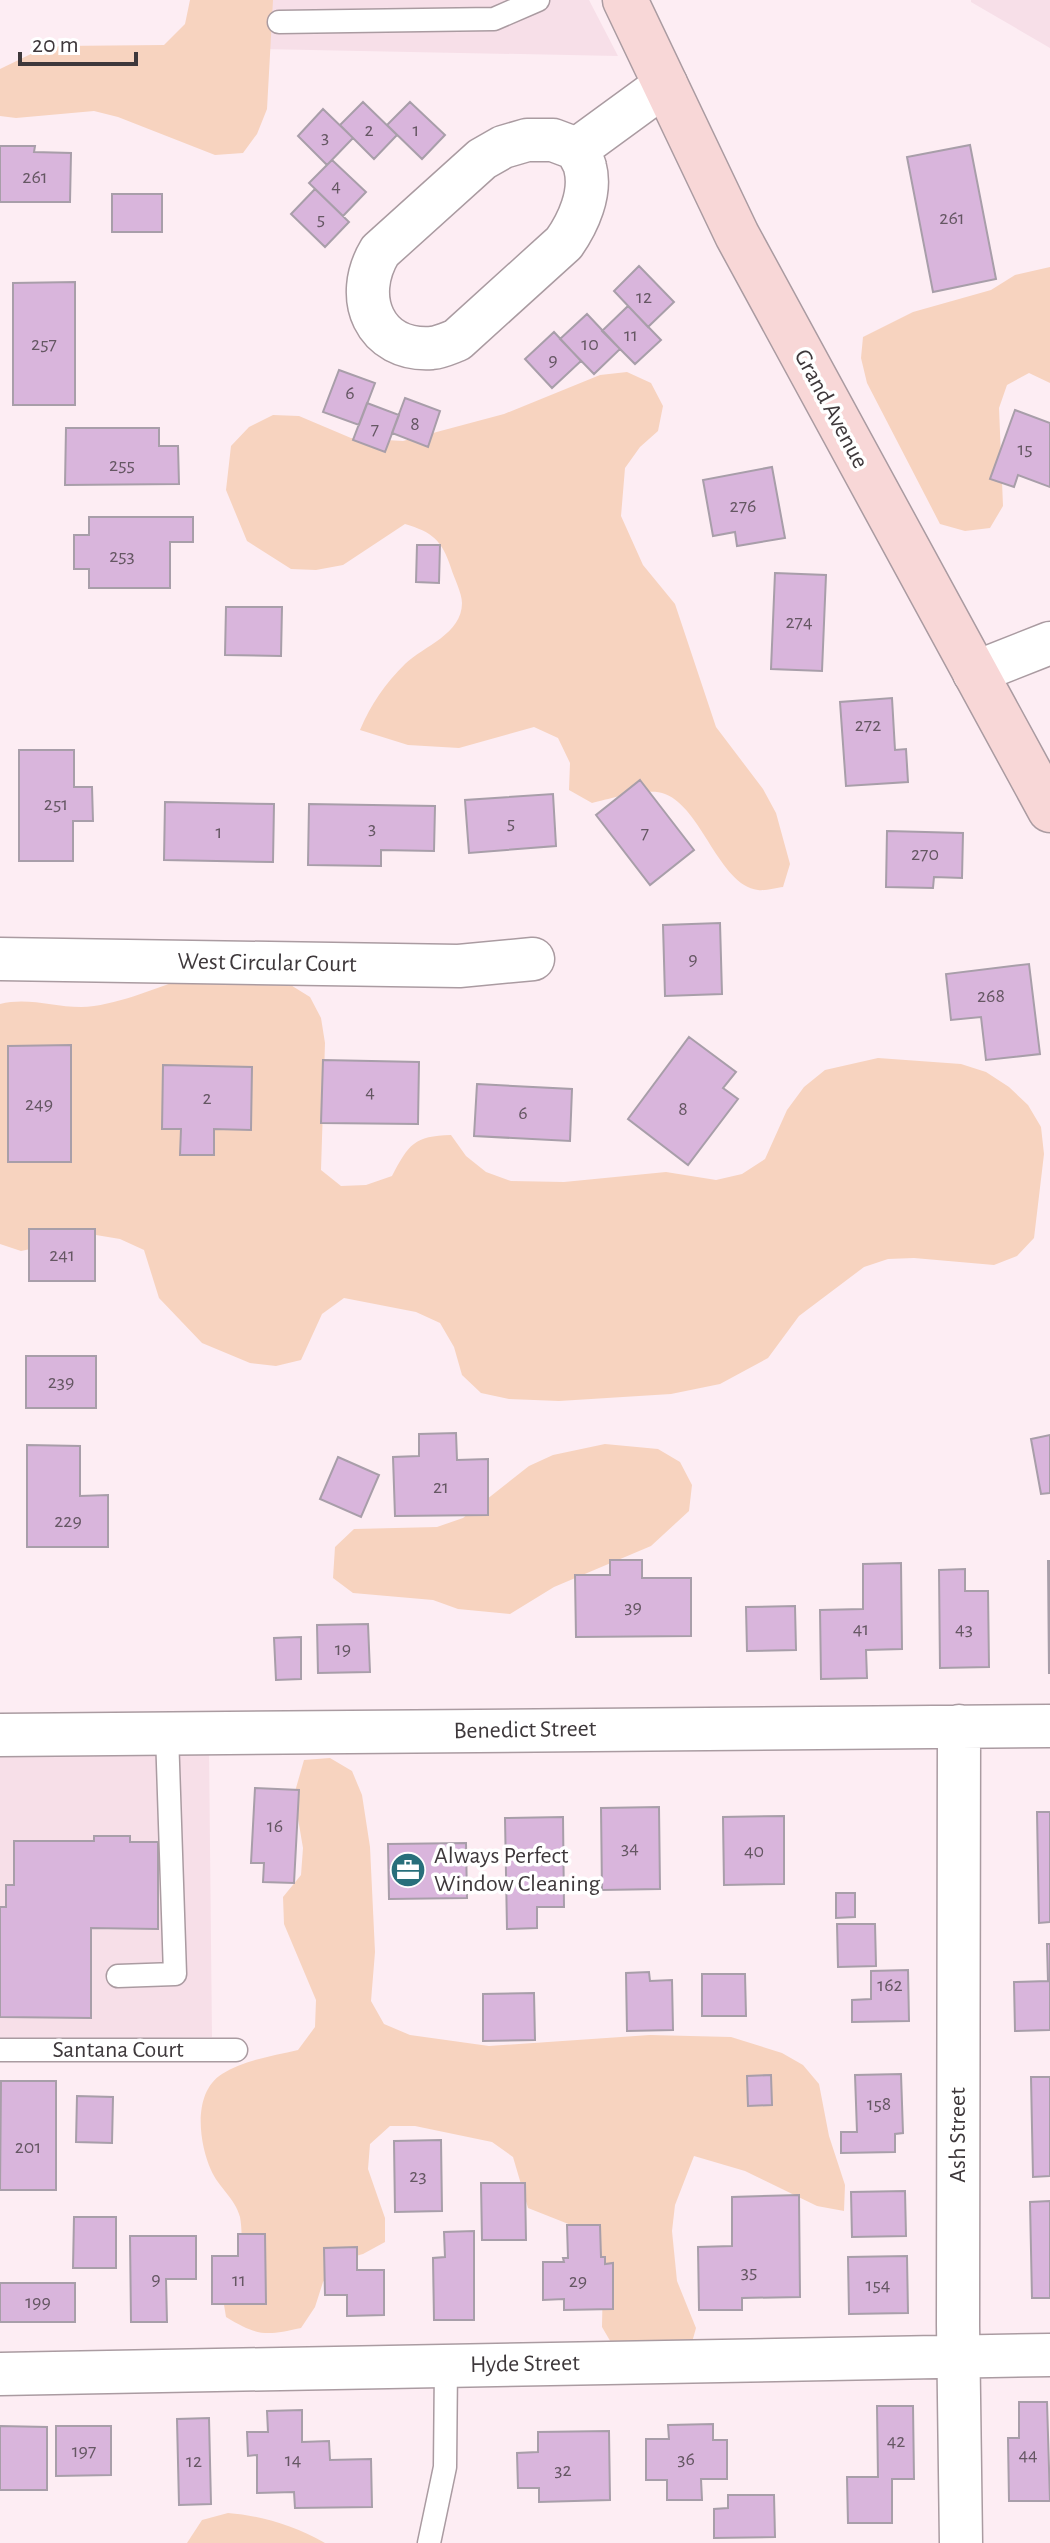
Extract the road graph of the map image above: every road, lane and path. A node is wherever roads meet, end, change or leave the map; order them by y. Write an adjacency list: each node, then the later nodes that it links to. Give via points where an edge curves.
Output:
1 (538, 0): 3 (lane, via 494,19)
2 (625, 0): 4 (street, Grand Avenue)
3 (279, 22)
4 (666, 84): 5 (street); 7 (street, Grand Avenue, via 737,235)
5 (577, 149): 5 (street, via 553,140 503,147 482,159 380,251 366,285 375,321 389,337 411,347 435,348 457,340 564,243 576,226 585,188 586,168)
6 (1050, 643): 7 (street)
7 (974, 673): 8 (street, Grand Avenue)
8 (1050, 810)
9 (0, 959): 10 (street, West Circular Court, via 459,966)
10 (533, 959)
11 (959, 1726): 12 (street, Benedict Street); 13 (street, Benedict Street); 18 (street, Ash Street)
12 (1050, 1726)
13 (167, 1734): 14 (street, Benedict Street); 15 (lane, via 175,1974)
14 (0, 1735)
15 (118, 1976)
16 (0, 2050): 17 (lane, Santana Court)
17 (236, 2050)
18 (958, 2355): 19 (street, Hyde Street); 20 (street, Hyde Street); 23 (street, Ash Street)
19 (1050, 2355)
20 (446, 2365): 21 (street, Hyde Street); 22 (lane, via 445,2467)
21 (0, 2374)
22 (429, 2543)
23 (961, 2543)

